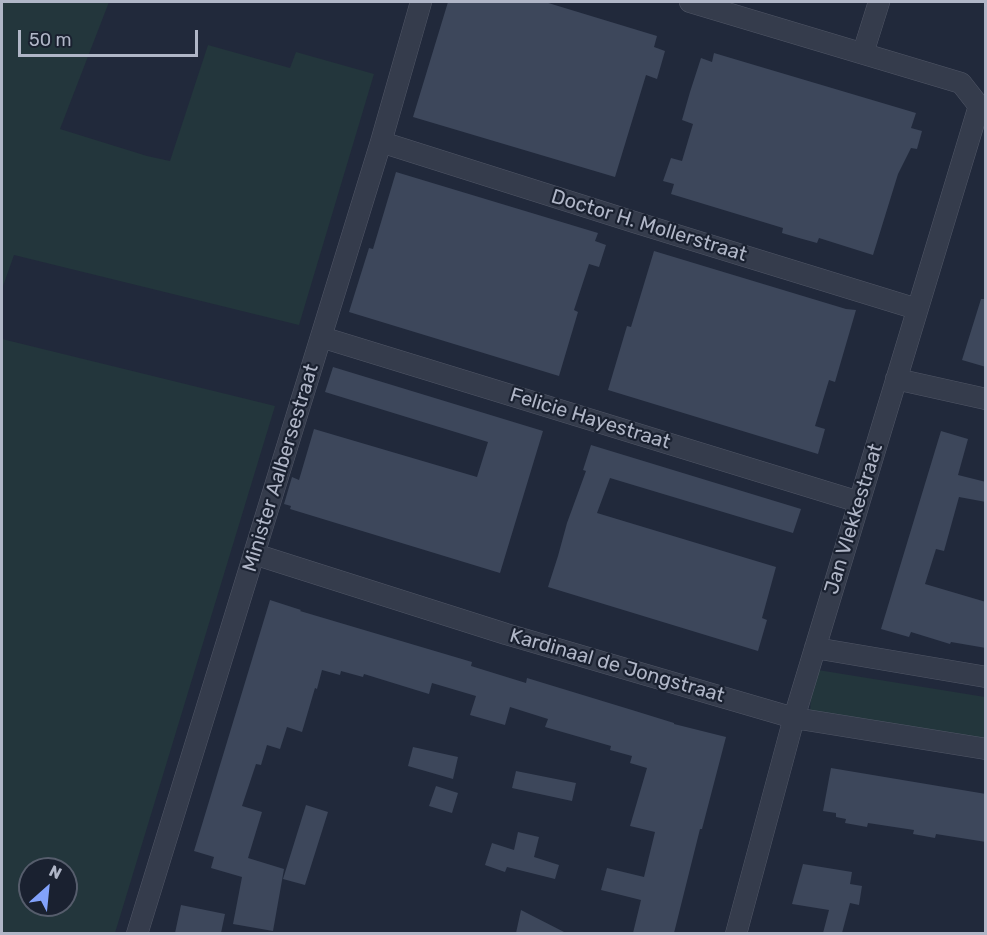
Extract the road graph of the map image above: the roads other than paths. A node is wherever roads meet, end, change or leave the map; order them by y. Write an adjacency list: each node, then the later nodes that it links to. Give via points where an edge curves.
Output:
1 (421, 2): 6 (street, Minister Aalbersestraat)
2 (690, 2): 4 (street)
3 (879, 2): 4 (street)
4 (863, 53): 5 (street, via 961,83)
5 (982, 107): 7 (street, Jan Vlekkestraat)
6 (381, 142): 7 (street, Doctor H. Mollerstraat); 8 (street, Minister Aalbersestraat)
7 (917, 309): 9 (street, Jan Vlekkestraat)
8 (321, 337): 11 (street, Felicie Hayestraat); 12 (street, Minister Aalbersestraat)
9 (896, 379): 10 (street); 11 (street, Jan Vlekkestraat)
10 (986, 399)
11 (859, 502): 13 (street, Jan Vlekkestraat)
12 (254, 554): 15 (street, Kardinaal de Jongstraat, via 506,634); 17 (street, Minister Aalbersestraat)
13 (815, 648): 14 (street); 15 (street, Jan Vlekkestraat)
14 (986, 677)
15 (794, 718): 16 (street, Kardinaal de Jongstraat); 18 (street, Jan Vlekkestraat)
16 (986, 749)
17 (137, 933)
18 (736, 933)

